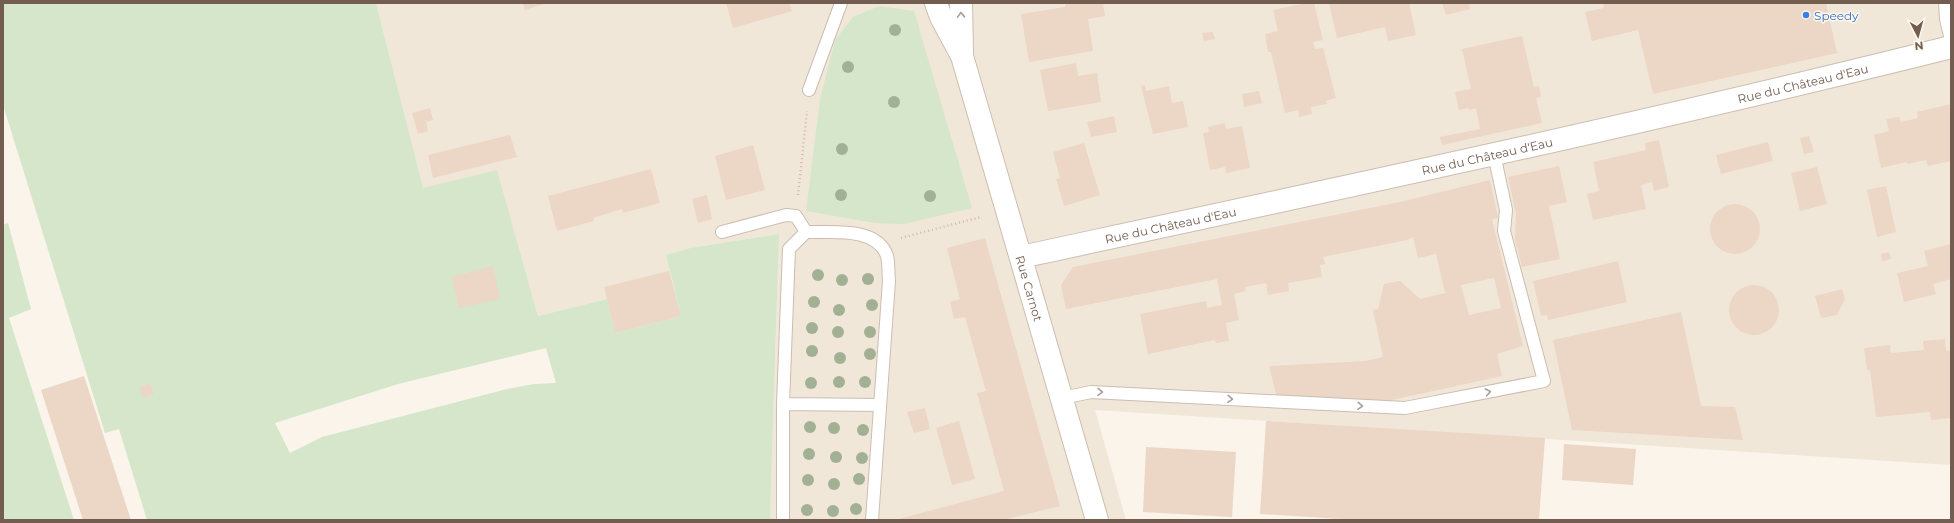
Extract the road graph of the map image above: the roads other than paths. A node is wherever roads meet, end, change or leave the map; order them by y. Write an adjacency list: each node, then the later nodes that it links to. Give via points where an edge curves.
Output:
1 (841, 3): 8 (lane)
2 (936, 3): 7 (street, Rue Carnot)
3 (961, 3): 7 (street, Rue Carnot, one-way to 3)
4 (1945, 3): 5 (lane)
5 (1951, 40)
6 (1951, 47): 9 (street, Rue du Château d'Eau, via 1816,81)
7 (962, 56): 12 (street, Rue Carnot)
8 (809, 90)
9 (1494, 154): 12 (street, Rue du Château d'Eau); 13 (lane, one-way to 9, via 1091,392 1404,408 1544,381 1504,230 1506,210)
10 (722, 232): 11 (lane, via 786,215 796,216)
11 (806, 232): 14 (lane, via 789,248); 15 (lane, via 848,233 871,237 880,244 887,256 889,281)
12 (1021, 257): 13 (street, Rue Carnot)
13 (1062, 398): 18 (street, Rue Carnot)
14 (783, 404): 15 (lane); 16 (lane)
15 (880, 405): 17 (lane)
16 (783, 520)
17 (872, 520)
18 (1097, 520)

